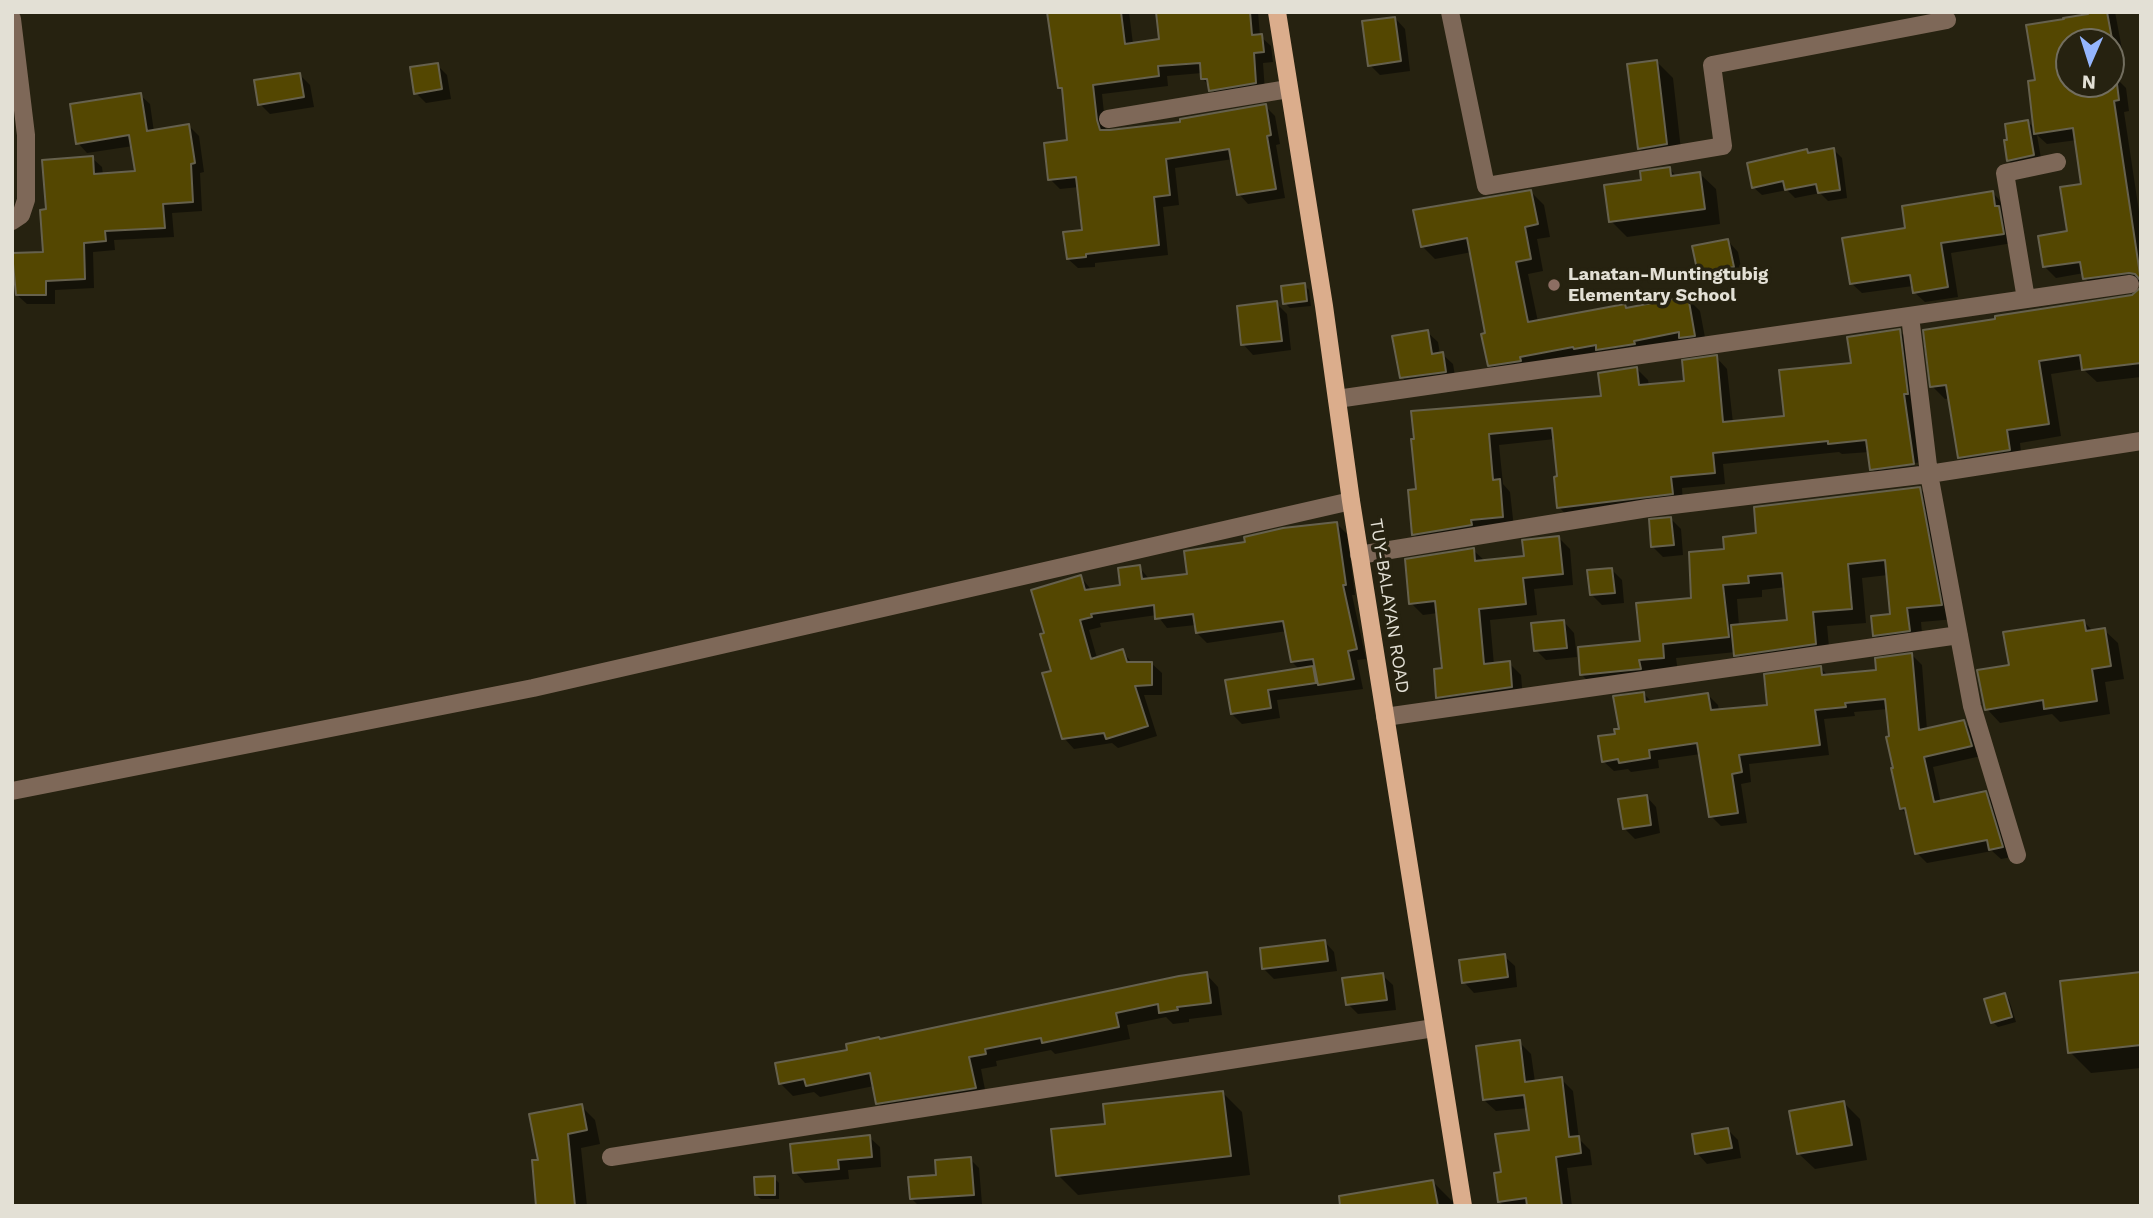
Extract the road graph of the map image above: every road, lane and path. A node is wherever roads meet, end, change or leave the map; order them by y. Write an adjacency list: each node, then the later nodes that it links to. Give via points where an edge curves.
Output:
1 (1277, 12): 5 (main road, TUY-BALAYAN ROAD)
2 (1451, 12): 4 (street, via 1486,187 1723,146 1712,65)
3 (12, 19): 8 (street, via 26,148 26,200 21,215)
4 (1947, 20)
5 (1288, 89): 6 (street); 12 (main road, TUY-BALAYAN ROAD)
6 (1108, 119)
7 (2057, 162): 10 (street, via 2005,173)
8 (12, 221)
9 (2130, 284): 10 (street)
10 (2026, 299): 11 (street)
11 (1910, 316): 12 (street); 14 (street)
12 (1337, 398): 15 (main road, TUY-BALAYAN ROAD)
13 (2141, 441): 14 (street)
14 (1929, 474): 16 (street, via 1648,508); 17 (street)
15 (1351, 501): 16 (main road, TUY-BALAYAN ROAD); 19 (street, via 533,688)
16 (1359, 555): 18 (main road, TUY-BALAYAN ROAD)
17 (1959, 635): 18 (street); 20 (street, via 1972,706)
18 (1385, 717): 21 (main road, TUY-BALAYAN ROAD)
19 (12, 790)
20 (2017, 855)
21 (1434, 1028): 22 (street); 23 (main road, TUY-BALAYAN ROAD)
22 (611, 1157)
23 (1462, 1206)

